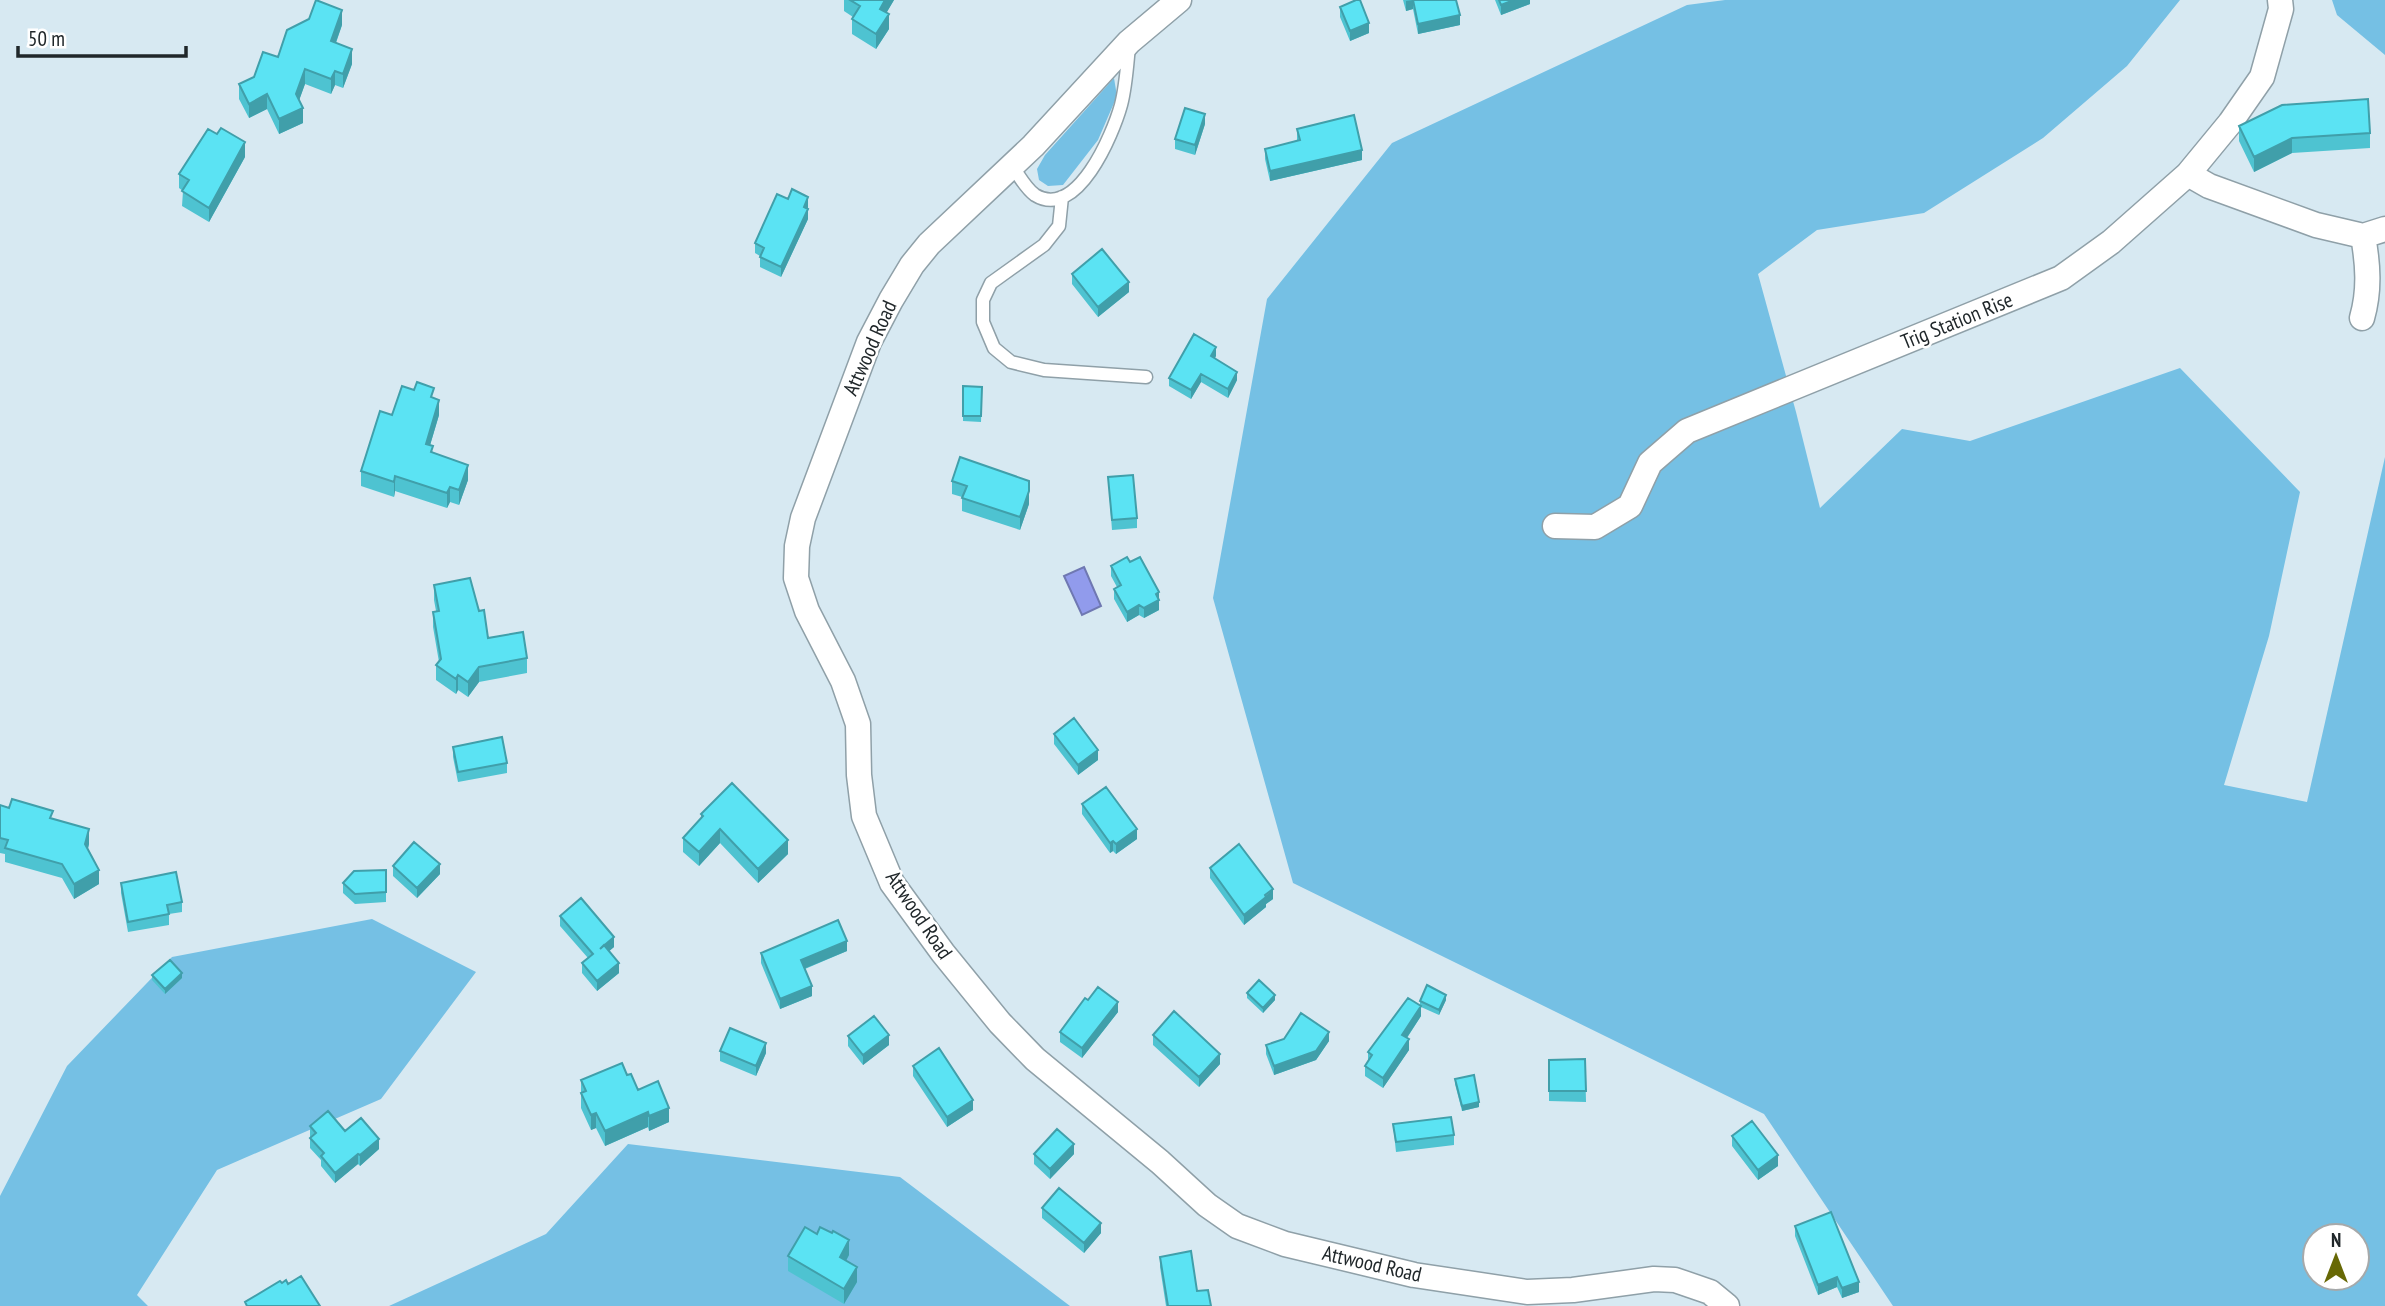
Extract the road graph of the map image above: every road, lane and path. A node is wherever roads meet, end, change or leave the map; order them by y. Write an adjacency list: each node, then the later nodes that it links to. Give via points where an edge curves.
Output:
1 (1179, 0): 3 (street, Attwood Road)
2 (2281, 5): 5 (street, Trig Station Rise, via 2262,77)
3 (1129, 43): 4 (street, Attwood Road); 6 (lane, via 1124,92 1110,135 1088,174)
4 (1012, 166): 6 (lane, via 1038,197); 11 (street, Attwood Road, via 929,244 891,300 860,365 803,518 797,546 796,578 807,611 843,681 858,724 864,816 892,883 943,953 1035,1059 1237,1226 1285,1244 1414,1275 1527,1292 1675,1280 1710,1292)
5 (2188, 174): 7 (street, via 2316,225); 10 (street, Trig Station Rise, via 2111,242 2061,278 1687,431 1650,463 1630,506 1595,527)
6 (1062, 197): 9 (lane, via 1059,226 1045,245 991,283 983,300 983,322 994,348 1011,362 1044,370)
7 (2374, 233): 8 (street)
8 (2361, 318)
9 (1146, 377)
10 (1555, 526)
11 (1727, 1306)

